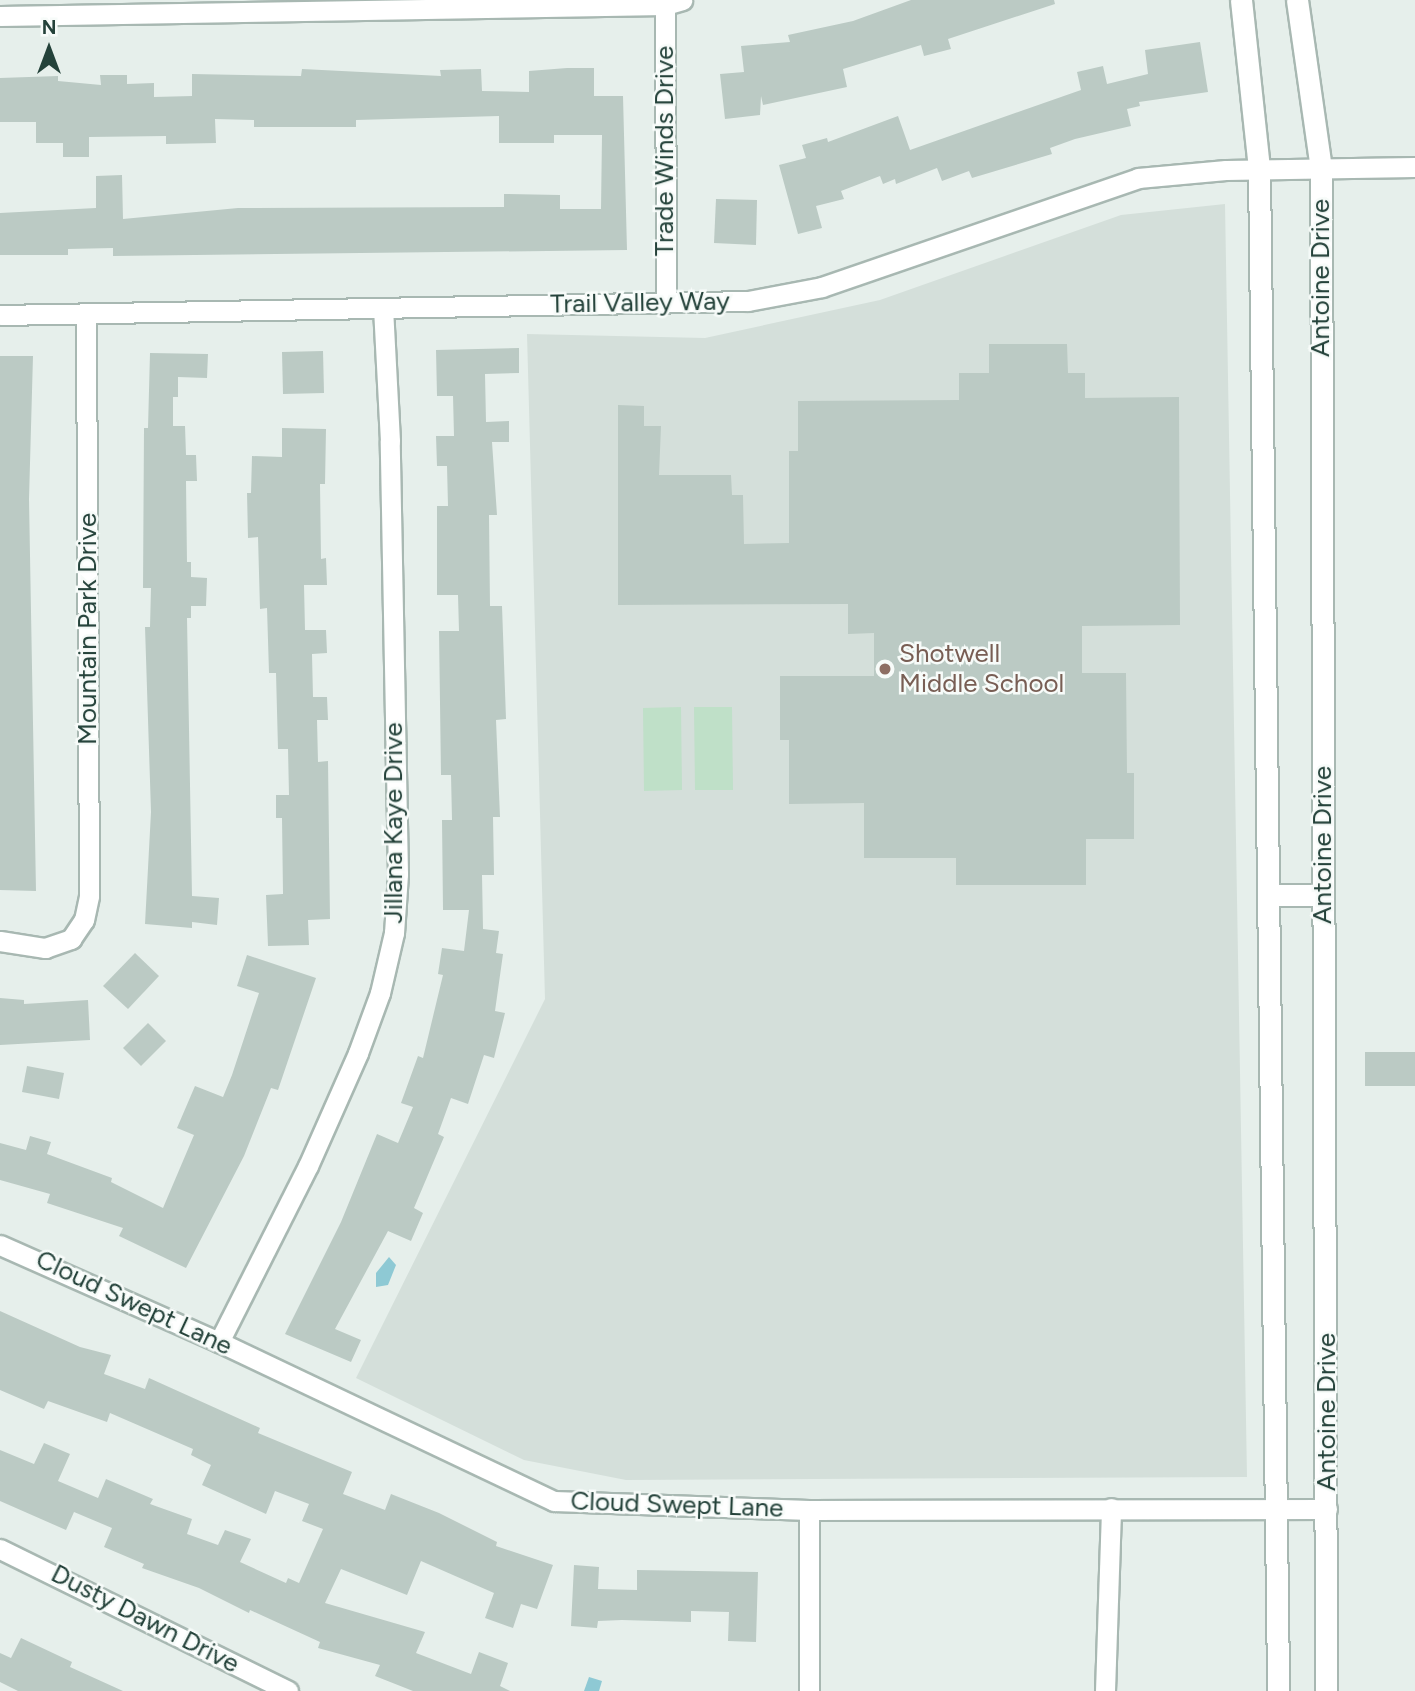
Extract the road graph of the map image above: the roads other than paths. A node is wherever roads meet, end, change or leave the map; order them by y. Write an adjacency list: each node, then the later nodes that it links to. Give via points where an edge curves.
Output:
1 (1241, 0): 7 (main road, Antoine Drive)
2 (1297, 0): 6 (main road, Antoine Drive)
3 (671, 2): 4 (street); 8 (street, Trade Winds Drive)
4 (0, 16)
5 (1415, 167): 6 (street, Trail Valley Way)
6 (1321, 168): 7 (street, Trail Valley Way); 13 (main road, Antoine Drive)
7 (1259, 169): 8 (street, Trail Valley Way, via 1138,178 822,287 748,301); 12 (main road, Antoine Drive)
8 (666, 302): 9 (street, Trail Valley Way)
9 (383, 309): 10 (street, Trail Valley Way); 16 (street, Jillana Kaye Drive, via 398,874 394,933 380,993 358,1053 308,1166)
10 (86, 314): 11 (street, Trail Valley Way); 14 (street, Mountain Park Drive, via 89,896 84,920 71,939 45,948)
11 (0, 315)
12 (1271, 895): 13 (main road); 20 (main road, Antoine Drive)
13 (1323, 895): 18 (main road, Antoine Drive)
14 (0, 941)
15 (0, 1245): 16 (street, Cloud Swept Lane)
16 (219, 1342): 19 (street, Cloud Swept Lane, via 554,1501)
17 (1111, 1508): 19 (street, Cloud Swept Lane); 20 (street, Cloud Swept Lane); 24 (street)
18 (1327, 1509): 20 (street, Cloud Swept Lane); 26 (main road, Antoine Drive)
19 (809, 1510): 23 (street)
20 (1275, 1510): 25 (main road, Antoine Drive)
21 (0, 1549): 22 (street, Dusty Dawn Drive)
22 (288, 1691)
23 (809, 1691)
24 (1105, 1691)
25 (1278, 1691)
26 (1326, 1691)

